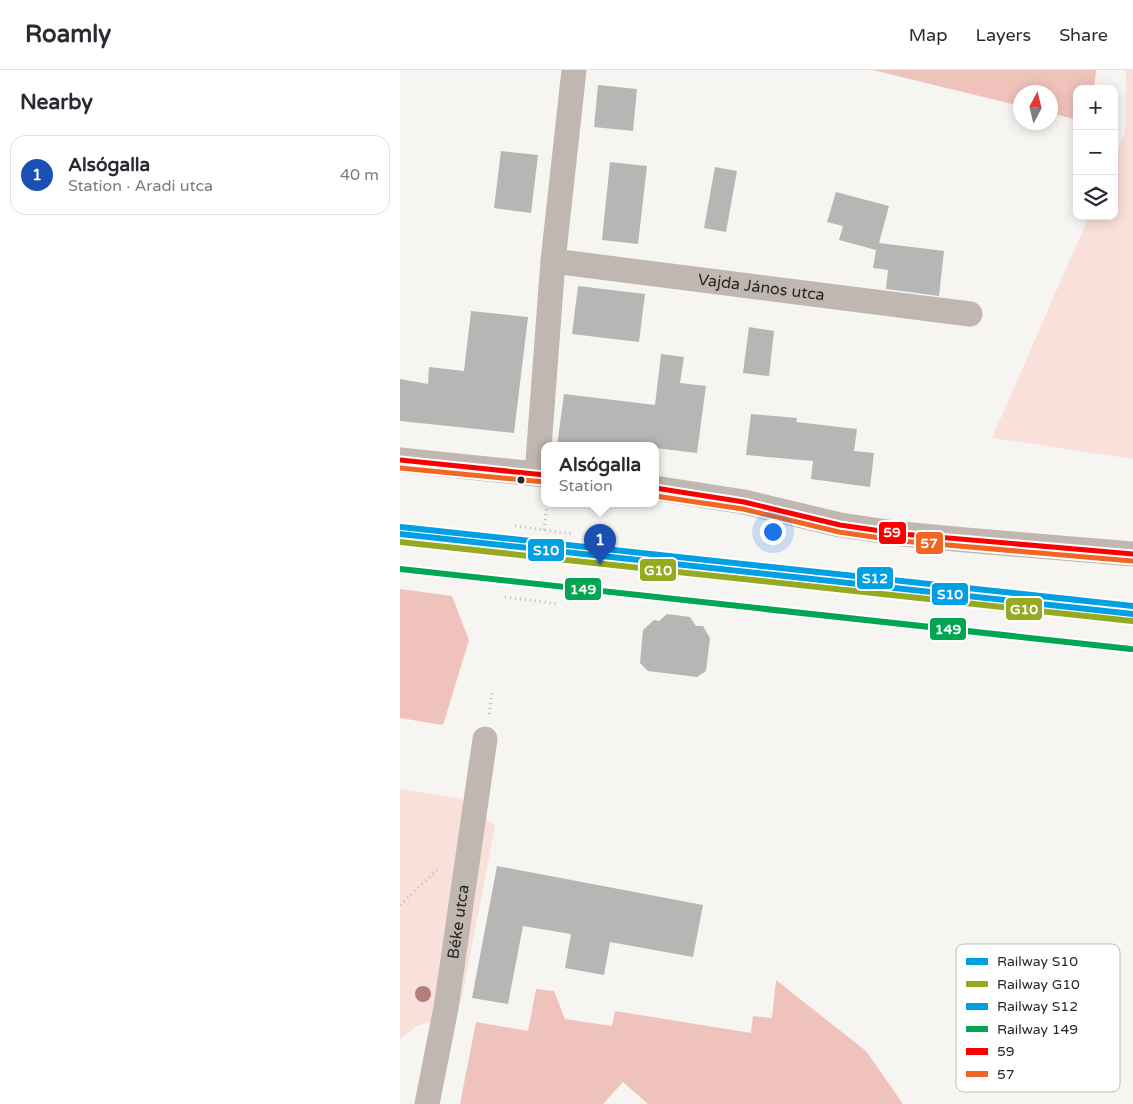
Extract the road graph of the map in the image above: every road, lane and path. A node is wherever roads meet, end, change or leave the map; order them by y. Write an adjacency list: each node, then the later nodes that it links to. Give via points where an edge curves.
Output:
1 (574, 70): 2 (street)
2 (553, 261): 3 (street, Vajda János utca); 4 (street)
3 (970, 314)
4 (543, 442)
5 (400, 460): 6 (street)
6 (541, 475)
7 (659, 489): 12 (street, via 902,534)
8 (547, 507): 10 (path)
9 (515, 526): 10 (path)
10 (544, 530): 11 (path)
11 (574, 534)
12 (1133, 554)
13 (505, 597): 14 (path)
14 (559, 604)
15 (485, 739): 16 (street, Béke utca, via 446,1008)
16 (427, 1104)

